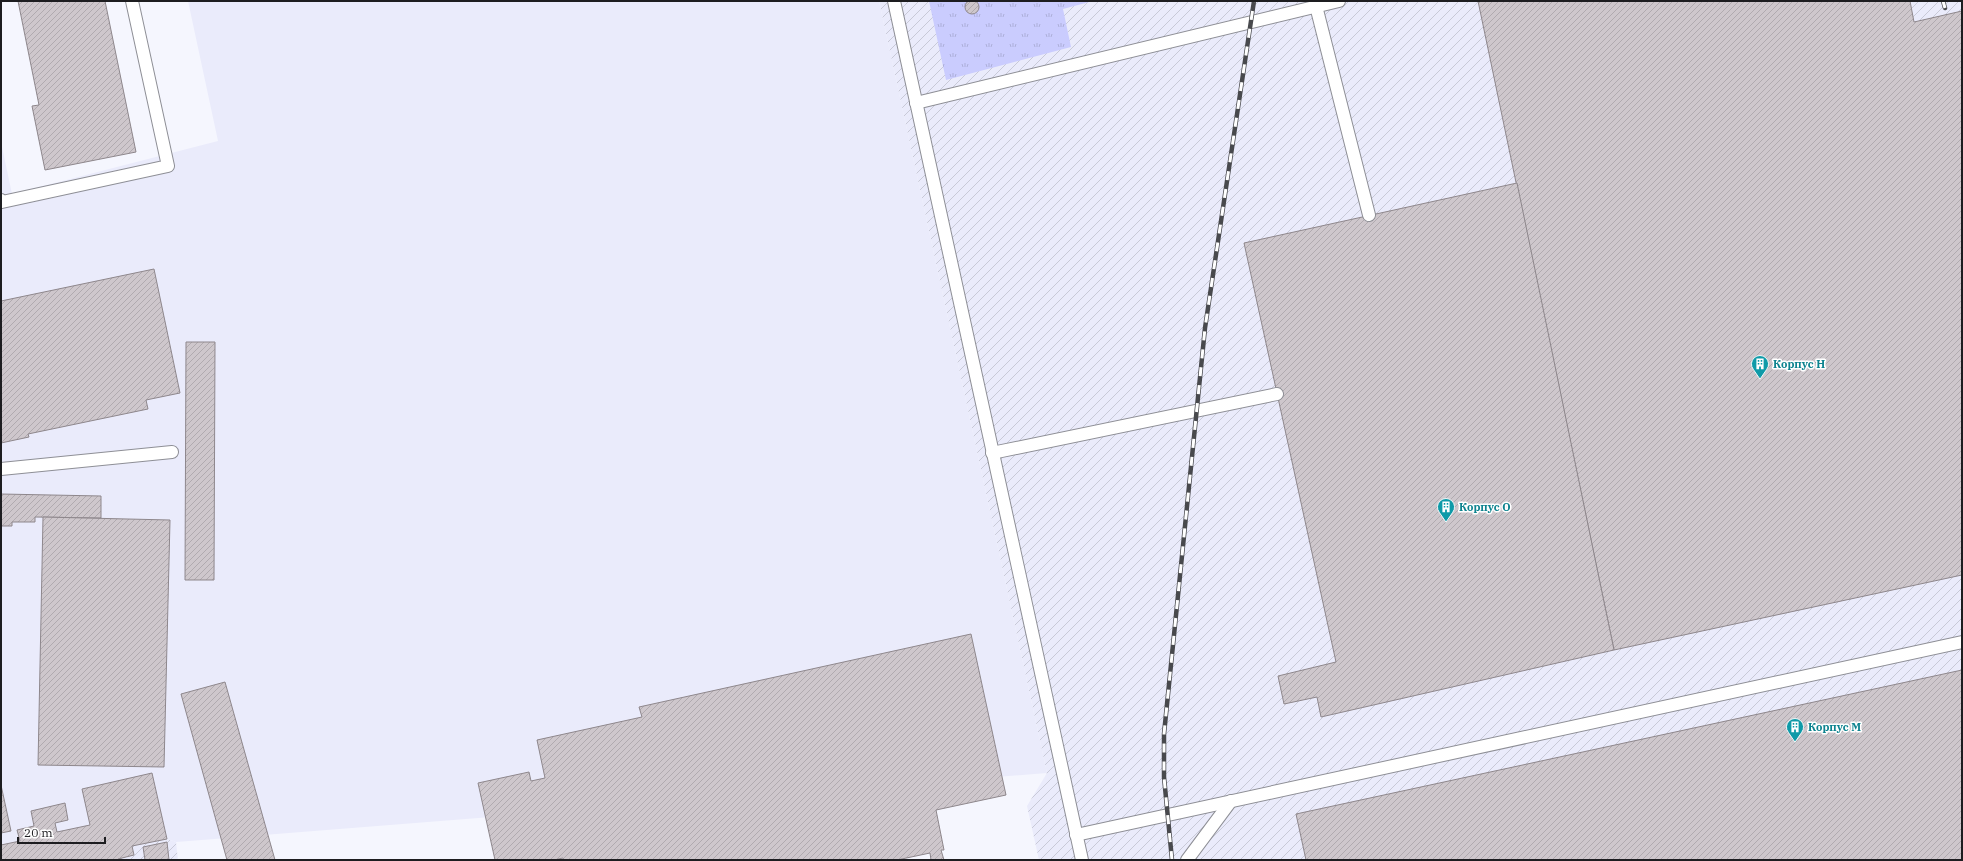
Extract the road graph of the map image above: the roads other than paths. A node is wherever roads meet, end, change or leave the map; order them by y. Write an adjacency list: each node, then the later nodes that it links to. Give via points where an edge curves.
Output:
1 (132, 1): 6 (lane, via 168,166 2,202)
2 (894, 1): 5 (lane)
3 (1339, 1): 4 (lane)
4 (1316, 6): 5 (lane); 7 (lane)
5 (916, 103): 10 (lane)
6 (1, 200)
7 (1369, 215)
8 (1277, 394): 10 (lane)
9 (172, 452): 11 (lane)
10 (992, 453): 14 (lane)
11 (1, 469)
12 (1962, 642): 13 (lane)
13 (1231, 801): 14 (lane); 16 (lane)
14 (1076, 835): 15 (lane)
15 (1082, 860)
16 (1187, 860)

